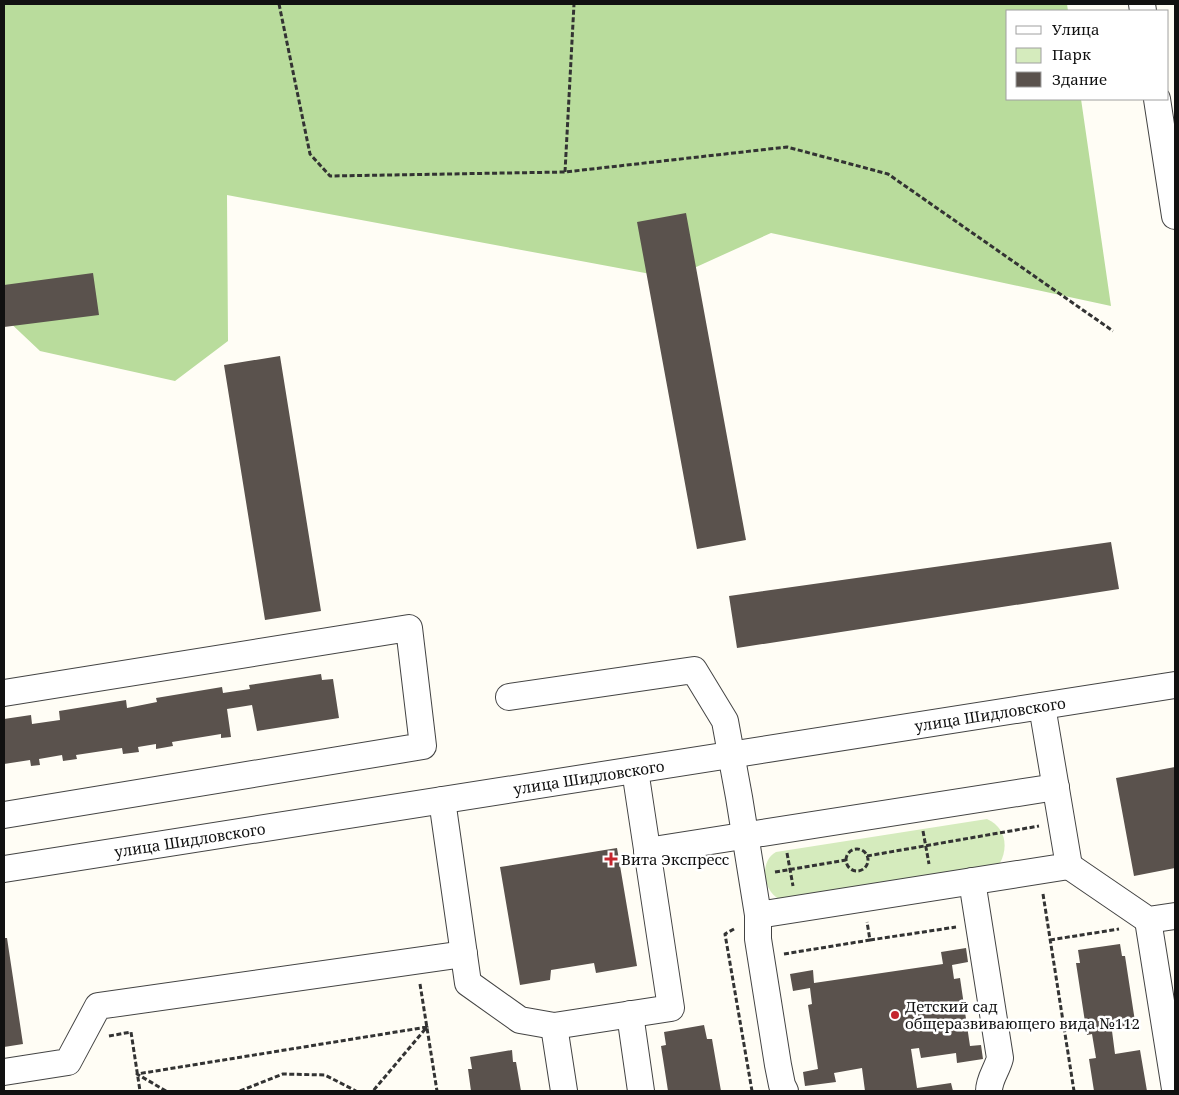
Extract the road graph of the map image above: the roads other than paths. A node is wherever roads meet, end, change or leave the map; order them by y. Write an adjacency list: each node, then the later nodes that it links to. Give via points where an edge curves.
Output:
1 (1157, 100): 2 (street)
2 (1175, 216)
3 (1175, 685): 6 (street, улица Шидловского)
4 (4, 693): 11 (street, via 408,628 423,746)
5 (509, 697): 7 (street, via 694,670 724,721)
6 (1042, 706): 7 (street, улица Шидловского); 9 (street)
7 (731, 755): 8 (street, улица Шидловского); 12 (street)
8 (635, 770): 10 (street, улица Шидловского); 13 (street)
9 (1056, 787): 12 (street); 14 (street)
10 (442, 800): 15 (street, улица Шидловского); 20 (street)
11 (4, 815)
12 (745, 836): 13 (street); 17 (street)
13 (647, 851): 21 (street, via 671,1008)
14 (1069, 866): 16 (street); 19 (street)
15 (4, 869)
16 (972, 881): 17 (street); 28 (street, via 1000,1058)
17 (758, 915): 27 (street, via 758,939)
18 (1175, 916): 19 (street)
19 (1149, 922): 24 (street)
20 (464, 954): 22 (street, via 468,983 520,1020); 23 (street, via 98,1006 68,1062)
21 (630, 1014): 22 (street); 26 (street)
22 (554, 1026): 25 (street)
23 (6, 1078)
24 (1175, 1090)
25 (564, 1091)
26 (641, 1091)
27 (785, 1091)
28 (989, 1091)

